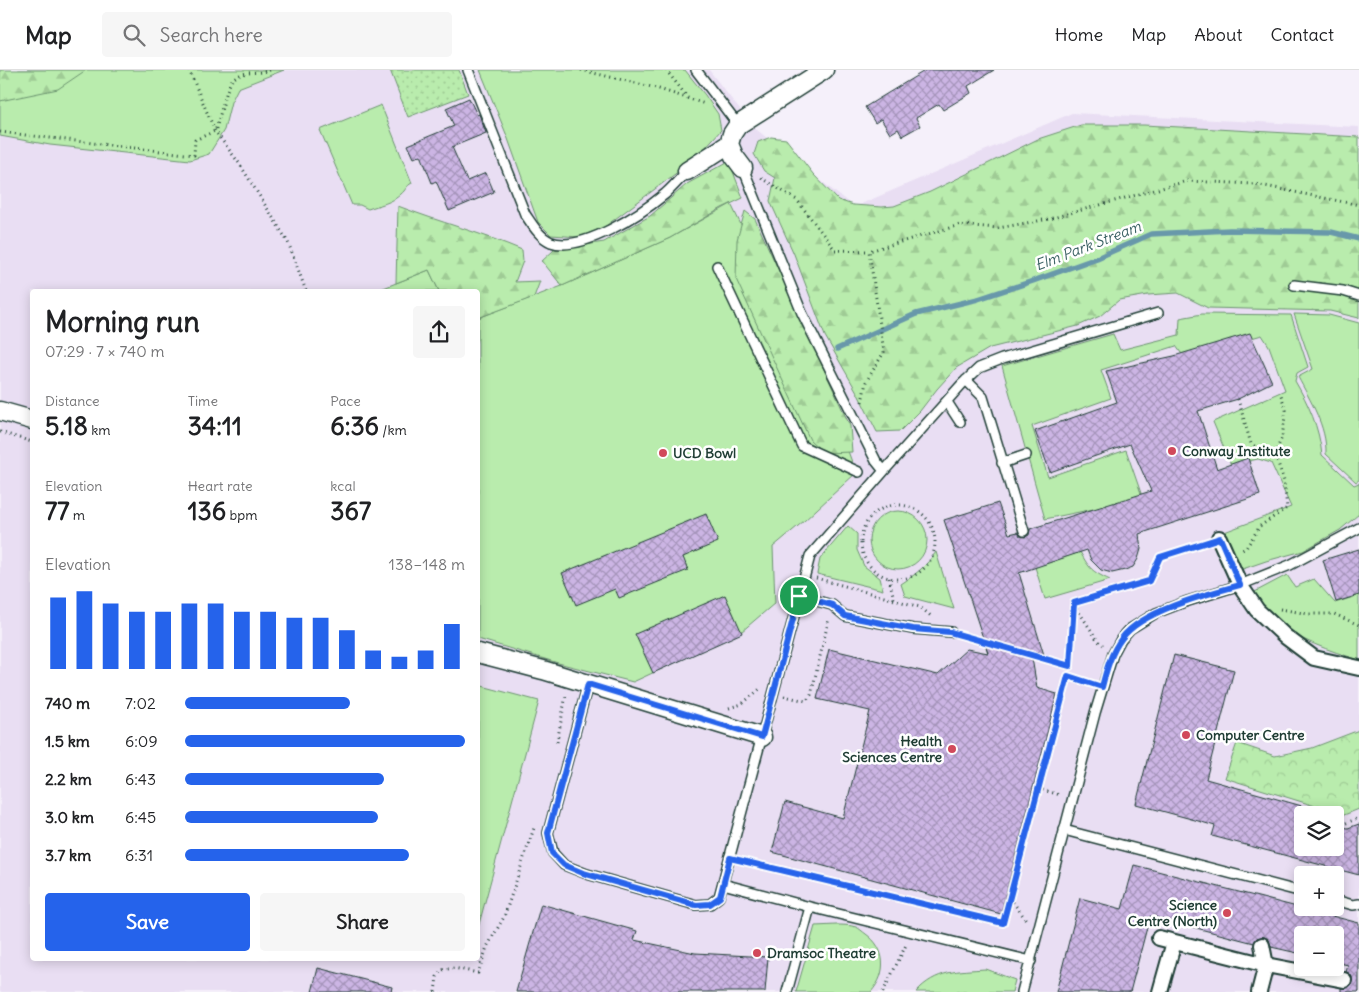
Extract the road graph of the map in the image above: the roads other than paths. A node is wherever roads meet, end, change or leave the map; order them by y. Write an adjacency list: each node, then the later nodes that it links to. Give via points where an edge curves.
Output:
1 (468, 70): 7 (lane, via 525,214 537,231 551,242 569,244 591,239 667,193)
2 (696, 70): 4 (lane)
3 (824, 70): 4 (street)
4 (738, 125): 5 (street)
5 (729, 144): 6 (street); 7 (street)
6 (743, 168): 19 (lane, via 802,313)
7 (687, 171)
8 (717, 266): 20 (lane, via 802,446)
9 (1294, 285): 10 (lane)
10 (1359, 296)
11 (1158, 313): 12 (lane, via 1002,359 979,368)
12 (966, 380): 13 (lane); 18 (lane, via 983,397)
13 (947, 402): 16 (lane); 19 (lane)
14 (0, 411): 15 (street)
15 (30, 419)
16 (960, 422)
17 (1026, 456): 18 (lane)
18 (1002, 463): 22 (lane)
19 (884, 471): 25 (lane, via 810,556)
20 (859, 472)
21 (1359, 528): 24 (lane, via 1290,565)
22 (1024, 531)
23 (1220, 538): 24 (street)
24 (1240, 585): 28 (street, via 1258,610 1314,658); 31 (lane, via 1156,613 1121,638 1102,687)
25 (799, 596): 26 (lane, via 832,605 845,616 913,629); 30 (lane)
26 (950, 632)
27 (480, 654): 29 (street)
28 (1359, 668)
29 (588, 684): 30 (street); 32 (lane, via 548,833 552,853 564,865 583,873 696,905 710,904 720,897)
30 (762, 737): 32 (lane)
31 (1064, 830): 33 (lane); 40 (lane)
32 (723, 884): 36 (lane)
33 (1294, 890)
34 (1344, 901): 35 (lane)
35 (1357, 902)
36 (810, 907): 40 (lane); 43 (lane)
37 (1159, 938): 38 (street)
38 (1174, 942): 41 (street); 45 (street)
39 (1262, 945): 41 (street)
40 (1031, 960): 44 (lane)
41 (1266, 965): 42 (street); 46 (street)
42 (1344, 980)
43 (787, 992)
44 (1022, 992)
45 (1160, 992)
46 (1259, 992)

